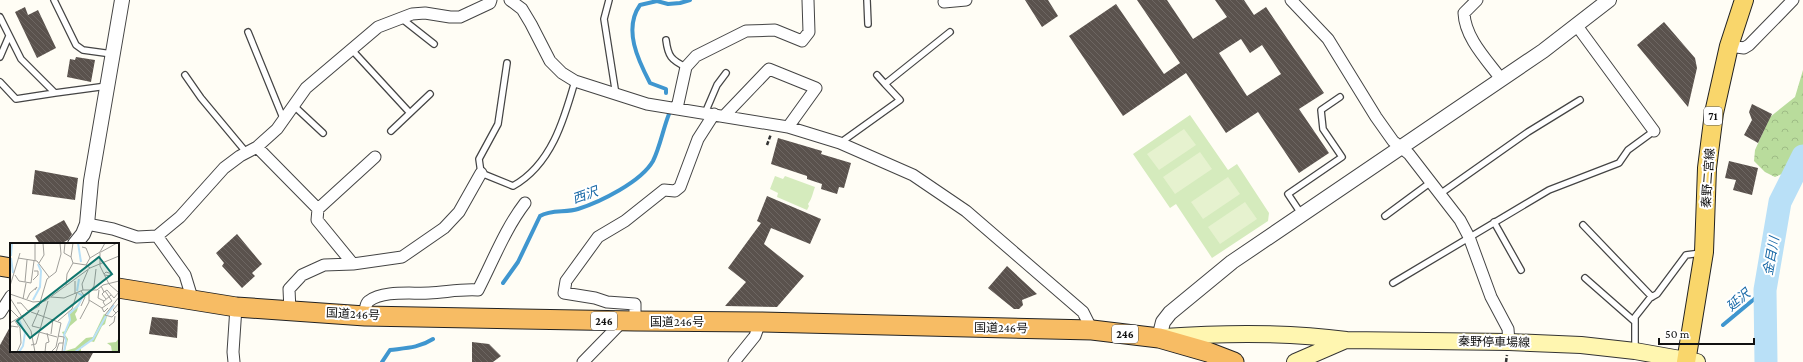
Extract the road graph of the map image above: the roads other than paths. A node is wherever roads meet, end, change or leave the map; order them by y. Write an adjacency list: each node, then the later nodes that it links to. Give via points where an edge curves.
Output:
1 (54, 0): 26 (lane, via 76,45)
2 (122, 0): 26 (street)
3 (491, 0): 16 (street, via 490,3 460,17 425,13)
4 (510, 0): 34 (street, via 522,9 550,60 562,73)
5 (609, 0): 40 (lane, via 604,18)
6 (808, 0): 29 (street, via 808,32 802,41 775,30 746,31 696,56)
7 (867, 0): 17 (lane)
8 (966, 0): 14 (street)
9 (1477, 0): 33 (street, via 1464,13 1464,23)
10 (1609, 0): 18 (street)
11 (1744, 0): 24 (main road, 秦野二宮線 / 71)
12 (1793, 0): 24 (street, via 1749,45 1744,48)
13 (1294, 1): 54 (street, via 1328,40 1376,117 1393,141)
14 (944, 2)
15 (0, 17): 21 (lane)
16 (401, 18): 23 (lane); 25 (street, via 378,27)
17 (868, 24)
18 (1577, 26): 33 (street); 50 (street)
19 (248, 32): 47 (lane)
20 (950, 32): 36 (lane)
21 (10, 36): 27 (lane); 38 (lane, via 21,59)
22 (666, 40): 29 (lane, via 667,49 673,60)
23 (434, 44)
24 (1729, 46): 70 (main road, 秦野二宮線 / 71, via 1714,113 1708,160)
25 (352, 50): 43 (street, via 306,88); 45 (lane)
26 (112, 54): 37 (street)
27 (0, 57)
28 (507, 64): 57 (lane, via 498,124 479,160)
29 (686, 67): 44 (street)
30 (726, 73): 46 (lane, via 718,85)
31 (185, 75): 55 (lane)
32 (877, 75): 36 (lane)
33 (1501, 79): 54 (street)
34 (575, 81): 40 (street); 57 (lane, via 558,133 538,166 524,180 513,186)
35 (0, 82): 38 (lane, via 16,99)
36 (885, 84): 52 (lane, via 900,100)
37 (107, 86): 38 (lane); 65 (street, via 91,181)
38 (55, 93)
39 (430, 94): 45 (lane)
40 (616, 95): 44 (street, via 647,104)
41 (1340, 97): 62 (lane, via 1320,110 1323,129 1342,157 1288,194)
42 (1580, 100): 59 (lane, via 1528,132)
43 (293, 104): 47 (street); 51 (lane)
44 (677, 108): 46 (street)
45 (410, 113): 49 (lane)
46 (714, 114): 48 (street); 48 (street, via 769,69 816,88); 85 (street, via 698,139 680,187 675,191 664,190 625,221 598,237 566,281 564,293 607,302 635,304)
47 (283, 118): 53 (street, via 277,129)
48 (788, 127): 52 (street)
49 (391, 131)
50 (1654, 131): 64 (lane, via 1628,150 1619,163 1549,190)
51 (323, 133)
52 (840, 143): 88 (street, via 913,175 966,211 1084,312)
53 (256, 147): 55 (street); 61 (street)
54 (1402, 148): 58 (street); 62 (street)
55 (246, 152): 67 (street, via 224,168 180,217)
56 (375, 157): 61 (street)
57 (481, 173): 71 (street, via 459,212 444,228 423,243 402,257)
58 (1431, 182): 59 (street); 63 (lane)
59 (1440, 194): 68 (street, via 1460,220)
60 (525, 203): 84 (street, via 514,219 478,290 389,294 369,301)
61 (318, 209): 71 (street, via 317,220)
62 (1302, 215): 89 (street, via 1194,291 1163,322)
63 (1385, 216)
64 (1494, 222): 68 (lane); 74 (lane)
65 (87, 224): 67 (street, via 137,237); 69 (street)
66 (1583, 225): 78 (lane)
67 (157, 236): 80 (street, via 186,275)
68 (1469, 237): 76 (lane); 91 (street, via 1491,297 1508,330)
69 (76, 243)
70 (1704, 252): 78 (lane, via 1686,255); 93 (main road, 秦野二宮線 / 71)
71 (353, 264): 82 (street, via 324,266 302,275 289,289)
72 (0, 266): 73 (highway)
73 (10, 268)
74 (1521, 270)
75 (1585, 278): 86 (lane)
76 (1393, 283)
77 (119, 288): 80 (highway, 国道246号 / 246)
78 (1652, 297): 86 (lane)
79 (10, 298): 83 (street)
80 (193, 301): 81 (highway, 国道246号 / 246)
81 (236, 307): 82 (highway, 国道246号 / 246); 94 (street)
82 (290, 311): 84 (highway, 国道246号 / 246)
83 (0, 313)
84 (365, 316): 85 (highway, 国道246号 / 246)
85 (629, 321): 87 (highway, 国道246号 / 246); 95 (street)
86 (1634, 321): 92 (lane)
87 (760, 322): 88 (highway, 国道246号 / 246); 96 (street, via 755,336)
88 (1092, 330): 89 (highway, 国道246号 / 246)
89 (1159, 338): 90 (main road, via 1192,335 1292,335); 97 (highway, 国道246号 / 246)
90 (1346, 340): 91 (main road, 秦野停車場線); 98 (main road, 秦野停車場線)
91 (1509, 342): 92 (main road, 秦野停車場線, via 1581,345)
92 (1635, 351): 93 (main road, 秦野停車場線)
93 (1688, 361)
94 (234, 362)
95 (583, 362)
96 (734, 362)
97 (1234, 362)
98 (1295, 362)

